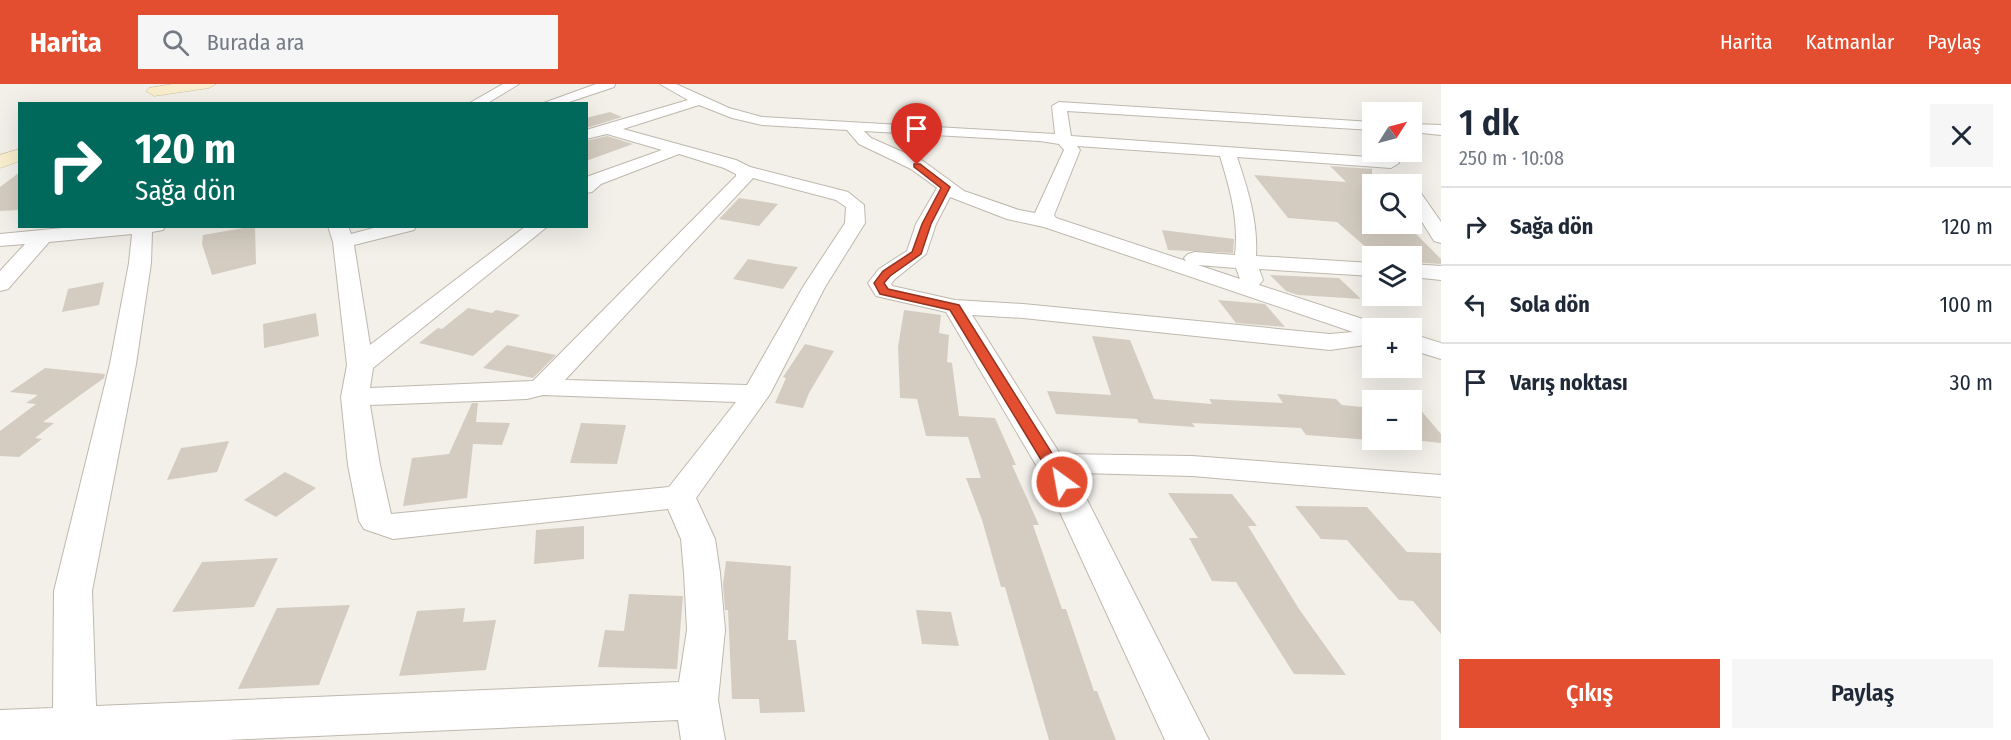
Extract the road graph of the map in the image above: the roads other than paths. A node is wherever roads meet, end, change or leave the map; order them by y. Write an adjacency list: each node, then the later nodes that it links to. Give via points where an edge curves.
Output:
1 (209, 84): 5 (street)
2 (513, 84): 8 (street)
3 (609, 84): 9 (street)
4 (666, 84): 6 (street)
5 (153, 87): 7 (street, via 154,96)
6 (699, 101): 11 (street, via 751,120); 14 (street)
7 (145, 102)
8 (478, 102)
9 (554, 102)
10 (1362, 126): 15 (street, via 1059,106)
11 (852, 127): 15 (street); 23 (street, via 866,141 917,165)
12 (1422, 129): 13 (street)
13 (1441, 130)
14 (597, 132): 16 (street)
15 (1064, 140): 17 (street); 25 (street, via 1072,150 1044,215)
16 (676, 150): 21 (street); 22 (street)
17 (1227, 152): 19 (street); 35 (street, via 1241,197 1247,236)
18 (18, 154): 20 (street)
19 (1362, 156)
20 (0, 162)
21 (744, 171): 47 (street, via 745,177); 48 (street, via 842,196 855,205 855,223 814,287)
22 (589, 184)
23 (946, 187): 25 (street, via 1014,215); 41 (street, via 926,224 916,254 879,283 884,291)
24 (1422, 208): 32 (street)
25 (1049, 222): 34 (street)
26 (137, 228): 31 (street)
27 (148, 228): 56 (street, via 123,364 73,591)
28 (390, 228): 30 (street)
29 (536, 228): 46 (street)
30 (340, 234): 46 (street)
31 (42, 237): 33 (street); 39 (street)
32 (1441, 237)
33 (0, 240)
34 (1142, 253): 35 (street); 40 (street)
35 (1245, 262): 36 (street); 40 (street)
36 (1362, 268)
37 (1422, 272): 38 (street)
38 (1441, 273)
39 (0, 284)
40 (1255, 289): 42 (street)
41 (955, 307): 43 (street, via 1330,342); 50 (street)
42 (1362, 326)
43 (1362, 338)
44 (1422, 345): 45 (street)
45 (1441, 351)
46 (360, 365): 49 (street)
47 (543, 387): 48 (street); 49 (street, via 527,391)
48 (756, 394): 52 (street)
49 (355, 397): 52 (street, via 376,521 393,527)
50 (1062, 482): 51 (street, via 1066,462 1192,466); 57 (street)
51 (1428, 485): 53 (street)
52 (679, 497): 54 (street, via 698,539 702,573 706,630)
53 (1441, 508)
54 (700, 720): 56 (street)
55 (0, 730): 56 (street)
56 (74, 734)
57 (1187, 740)

